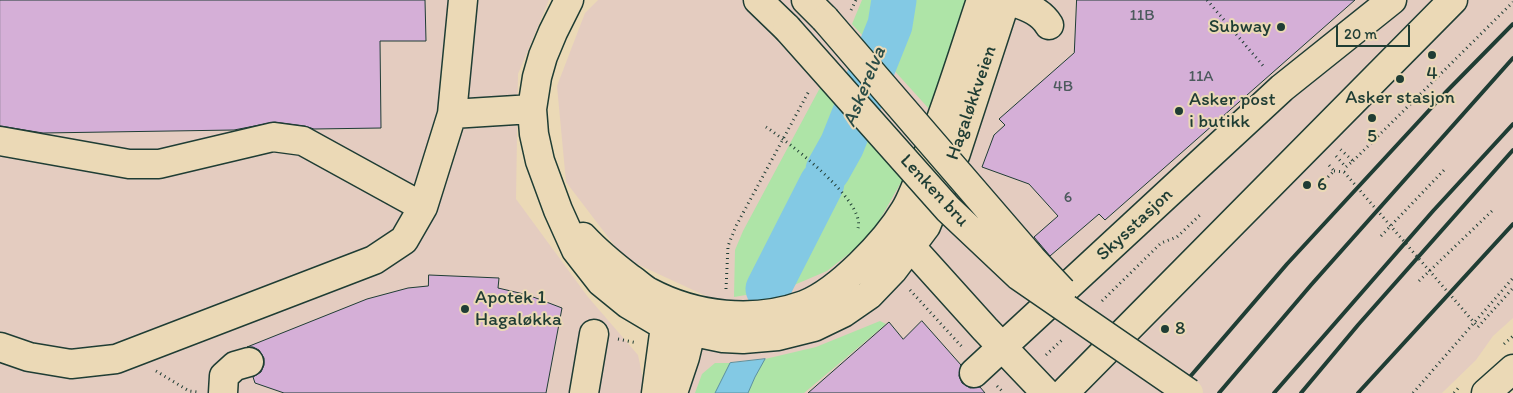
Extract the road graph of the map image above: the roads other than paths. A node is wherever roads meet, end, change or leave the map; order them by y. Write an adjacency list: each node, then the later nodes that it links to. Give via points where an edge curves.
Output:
1 (463, 0): 11 (street)
2 (569, 0): 10 (street, Hagaløkkveien, via 543,56)
3 (758, 0): 16 (street, Lenken bru, bridge, via 980,240 1019,276)
4 (806, 0): 16 (street, Lenken bru, bridge, via 836,18 1032,259)
5 (981, 0): 15 (street, Hagaløkkveien, via 906,209)
6 (1007, 0): 9 (street, via 1043,16); 15 (street, Hagaløkkveien, via 956,153 926,226)
7 (1392, 0): 21 (street, Skysstasjon, via 1282,88)
8 (1453, 0): 29 (street)
9 (1048, 25)
10 (532, 109): 11 (street); 14 (street, Hagaløkkveien, via 540,161)
11 (452, 114): 13 (street)
12 (0, 141): 13 (street, via 129,164 159,164 273,137 303,141)
13 (422, 207): 20 (street, via 404,240 374,260 116,359 71,364 29,357)
14 (558, 210): 17 (street, Hagaløkkveien, via 610,263); 18 (street, Hagaløkkveien, via 576,250 601,282 628,304)
15 (902, 238): 17 (street, Hagaløkkveien, via 870,255 823,295 804,304 762,314); 21 (street)
16 (1099, 319): 30 (street, Lenken bru, bridge, via 1119,346)
17 (688, 320): 18 (street, Hagaløkkveien); 27 (street, via 686,357)
18 (665, 326): 26 (street)
19 (594, 334): 25 (street)
20 (0, 347)
21 (1003, 347): 23 (street, Skysstasjon); 28 (street)
22 (249, 362): 24 (street, via 235,366 224,376)
23 (977, 370)
24 (223, 393)
25 (584, 393)
26 (656, 393)
27 (673, 393)
28 (1046, 393)
29 (1064, 393)
30 (1189, 393)

